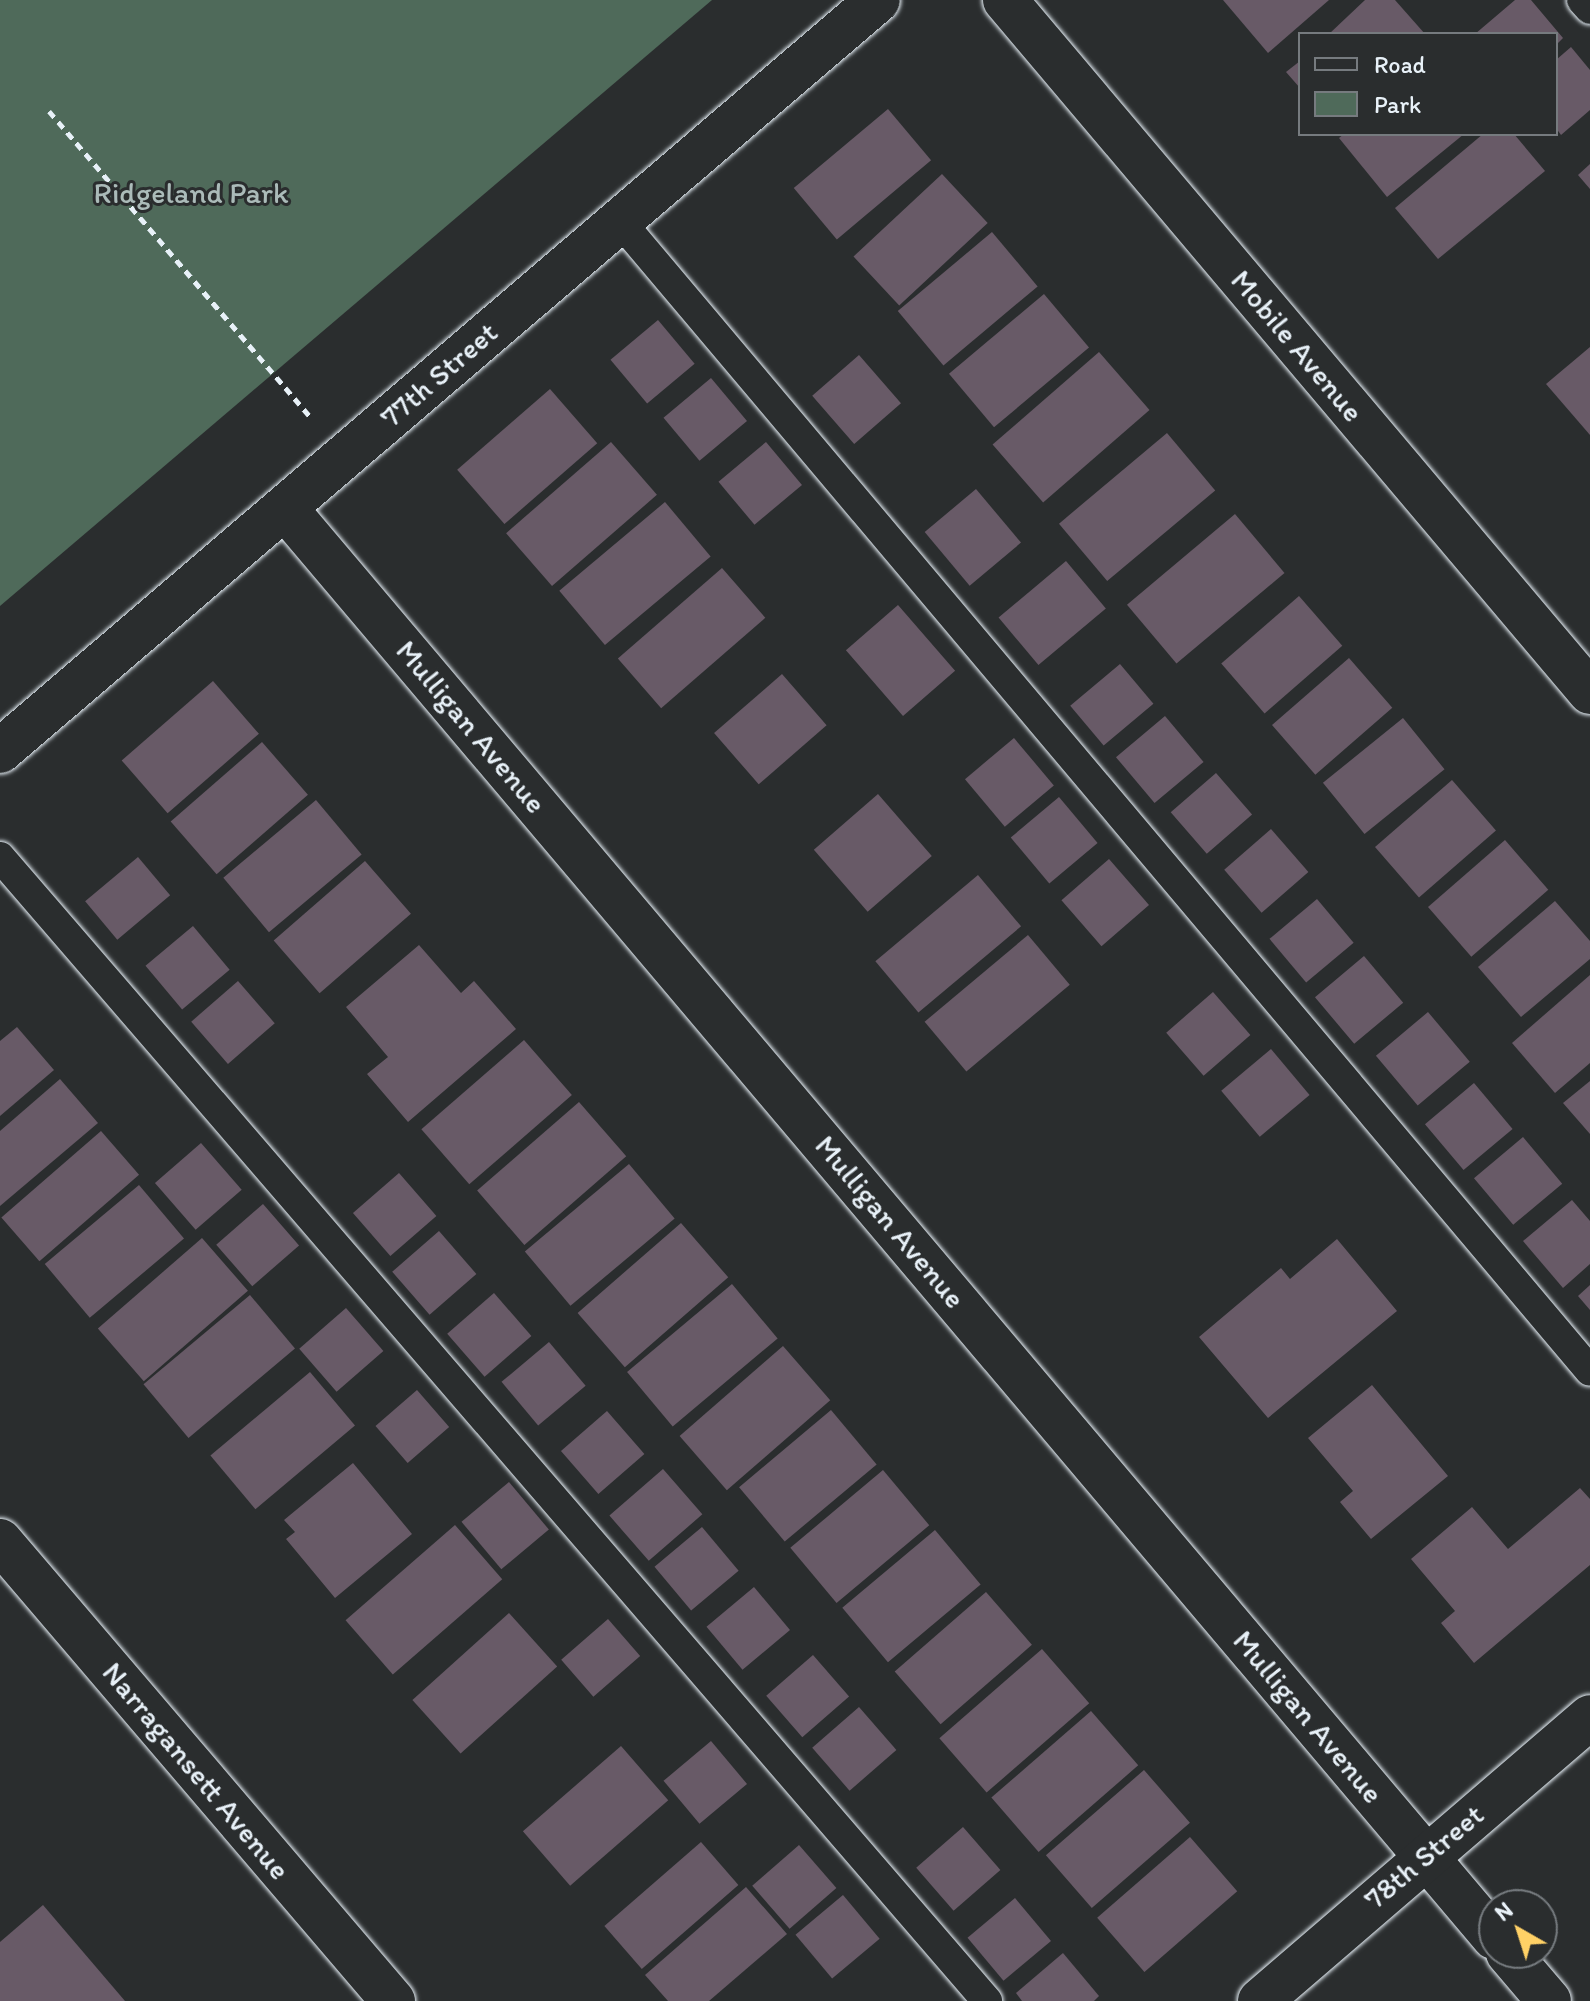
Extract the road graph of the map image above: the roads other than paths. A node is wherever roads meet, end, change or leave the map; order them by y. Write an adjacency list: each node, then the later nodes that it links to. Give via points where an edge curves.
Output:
1 (878, 0): 5 (street, 77th Street)
2 (1005, 0): 7 (street, Mobile Avenue)
3 (1582, 0): 4 (lane)
4 (1590, 9)
5 (620, 221): 6 (street, 77th Street); 10 (lane)
6 (285, 508): 8 (street, 77th Street); 13 (street, Mulligan Avenue)
7 (1590, 692)
8 (0, 751)
9 (0, 857): 17 (lane)
10 (1590, 1371)
11 (0, 1541): 16 (street, Narragansett Avenue)
12 (1590, 1717): 13 (street, 78th Street)
13 (1425, 1857): 14 (street, Mulligan Avenue); 18 (street, 78th Street)
14 (1478, 1918)
15 (1522, 1969): 19 (street)
16 (393, 2001)
17 (987, 2001)
18 (1260, 2001)
19 (1549, 2001)

